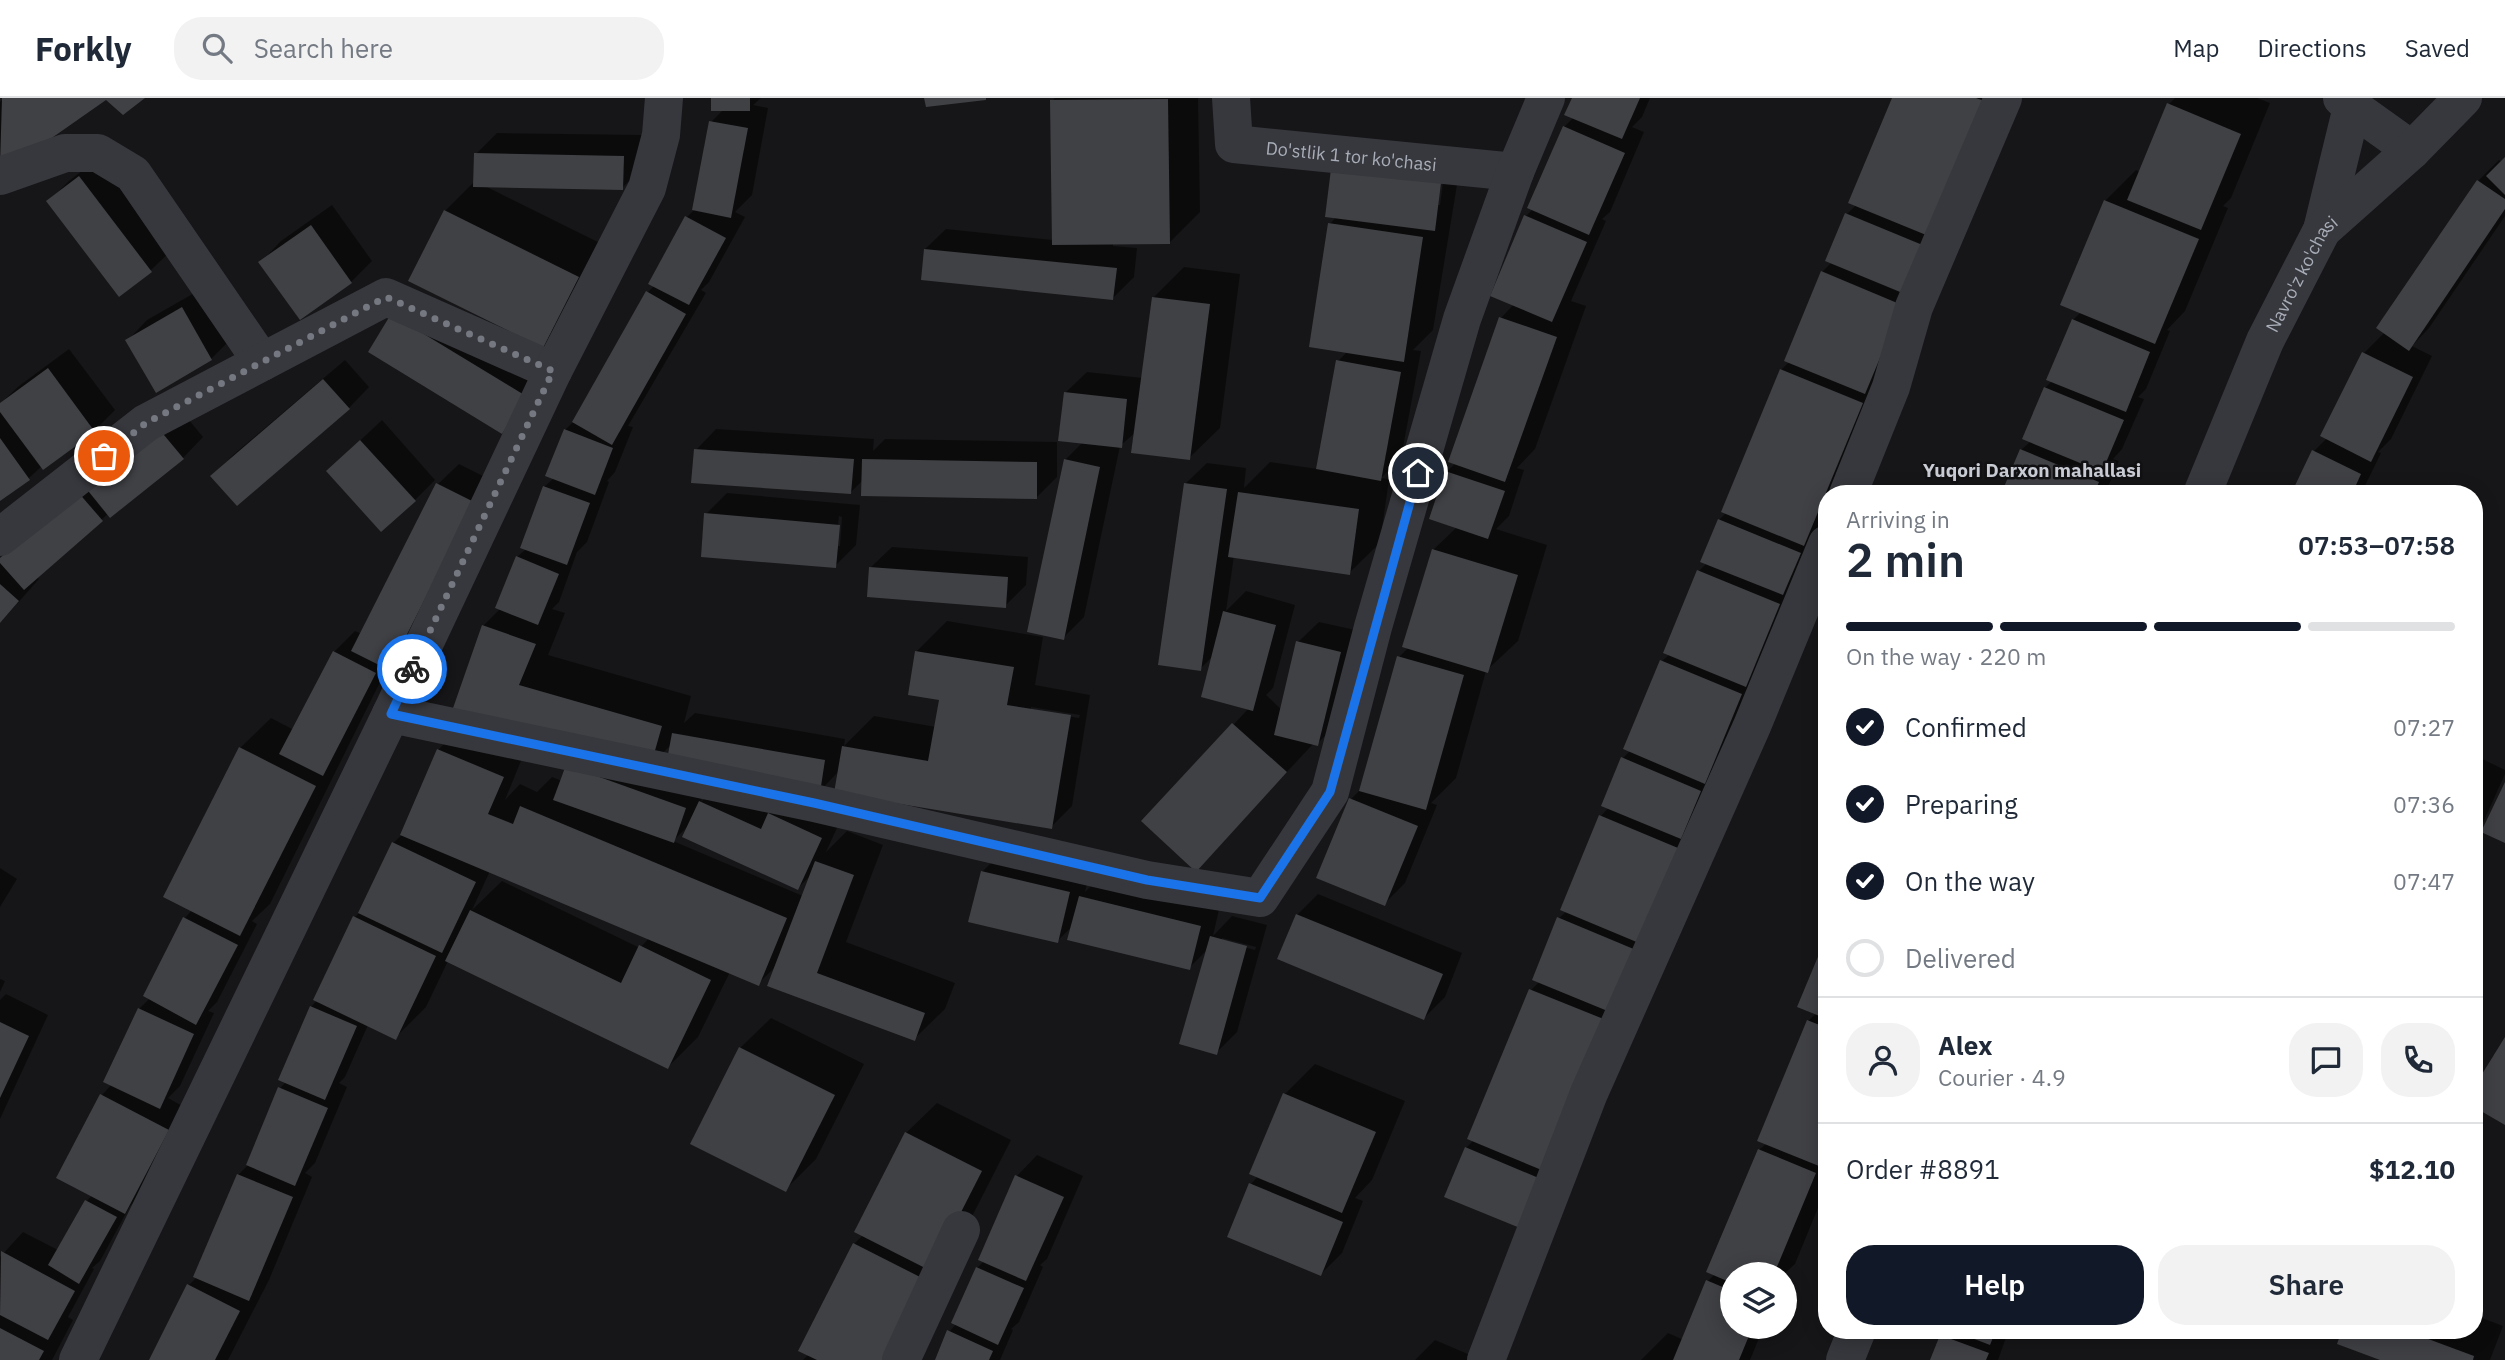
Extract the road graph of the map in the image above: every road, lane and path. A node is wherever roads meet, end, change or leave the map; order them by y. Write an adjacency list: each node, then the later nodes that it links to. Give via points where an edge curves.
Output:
1 (664, 98): 12 (street, via 647,188)
2 (1231, 98): 8 (street, Do'stlik 1 tor ko'chasi, via 1234,144)
3 (1546, 98): 8 (street)
4 (2003, 98): 13 (street, via 1914,307 1891,387)
5 (2463, 98): 7 (street, Navro'z ko'chasi)
6 (2347, 103): 7 (street); 10 (street)
7 (2412, 150): 10 (street, Navro'z ko'chasi)
8 (1515, 172): 17 (street, via 1462,319 1330,792 1260,898 1147,880 814,803)
9 (0, 176): 11 (street, via 65,153 98,153 133,174)
10 (2322, 230): 14 (street, Navro'z ko'chasi, via 2265,341)
11 (262, 362): 12 (street, via 386,297); 15 (street, via 146,423)
12 (553, 371): 17 (street)
13 (1852, 485)
14 (2206, 485)
15 (0, 537)
16 (1818, 566): 22 (street, via 1589,1093)
17 (391, 714): 20 (street)
18 (961, 1230): 21 (street)
19 (1853, 1339): 23 (street)
20 (78, 1360)
21 (901, 1360)
22 (1486, 1360)
23 (1845, 1360)

